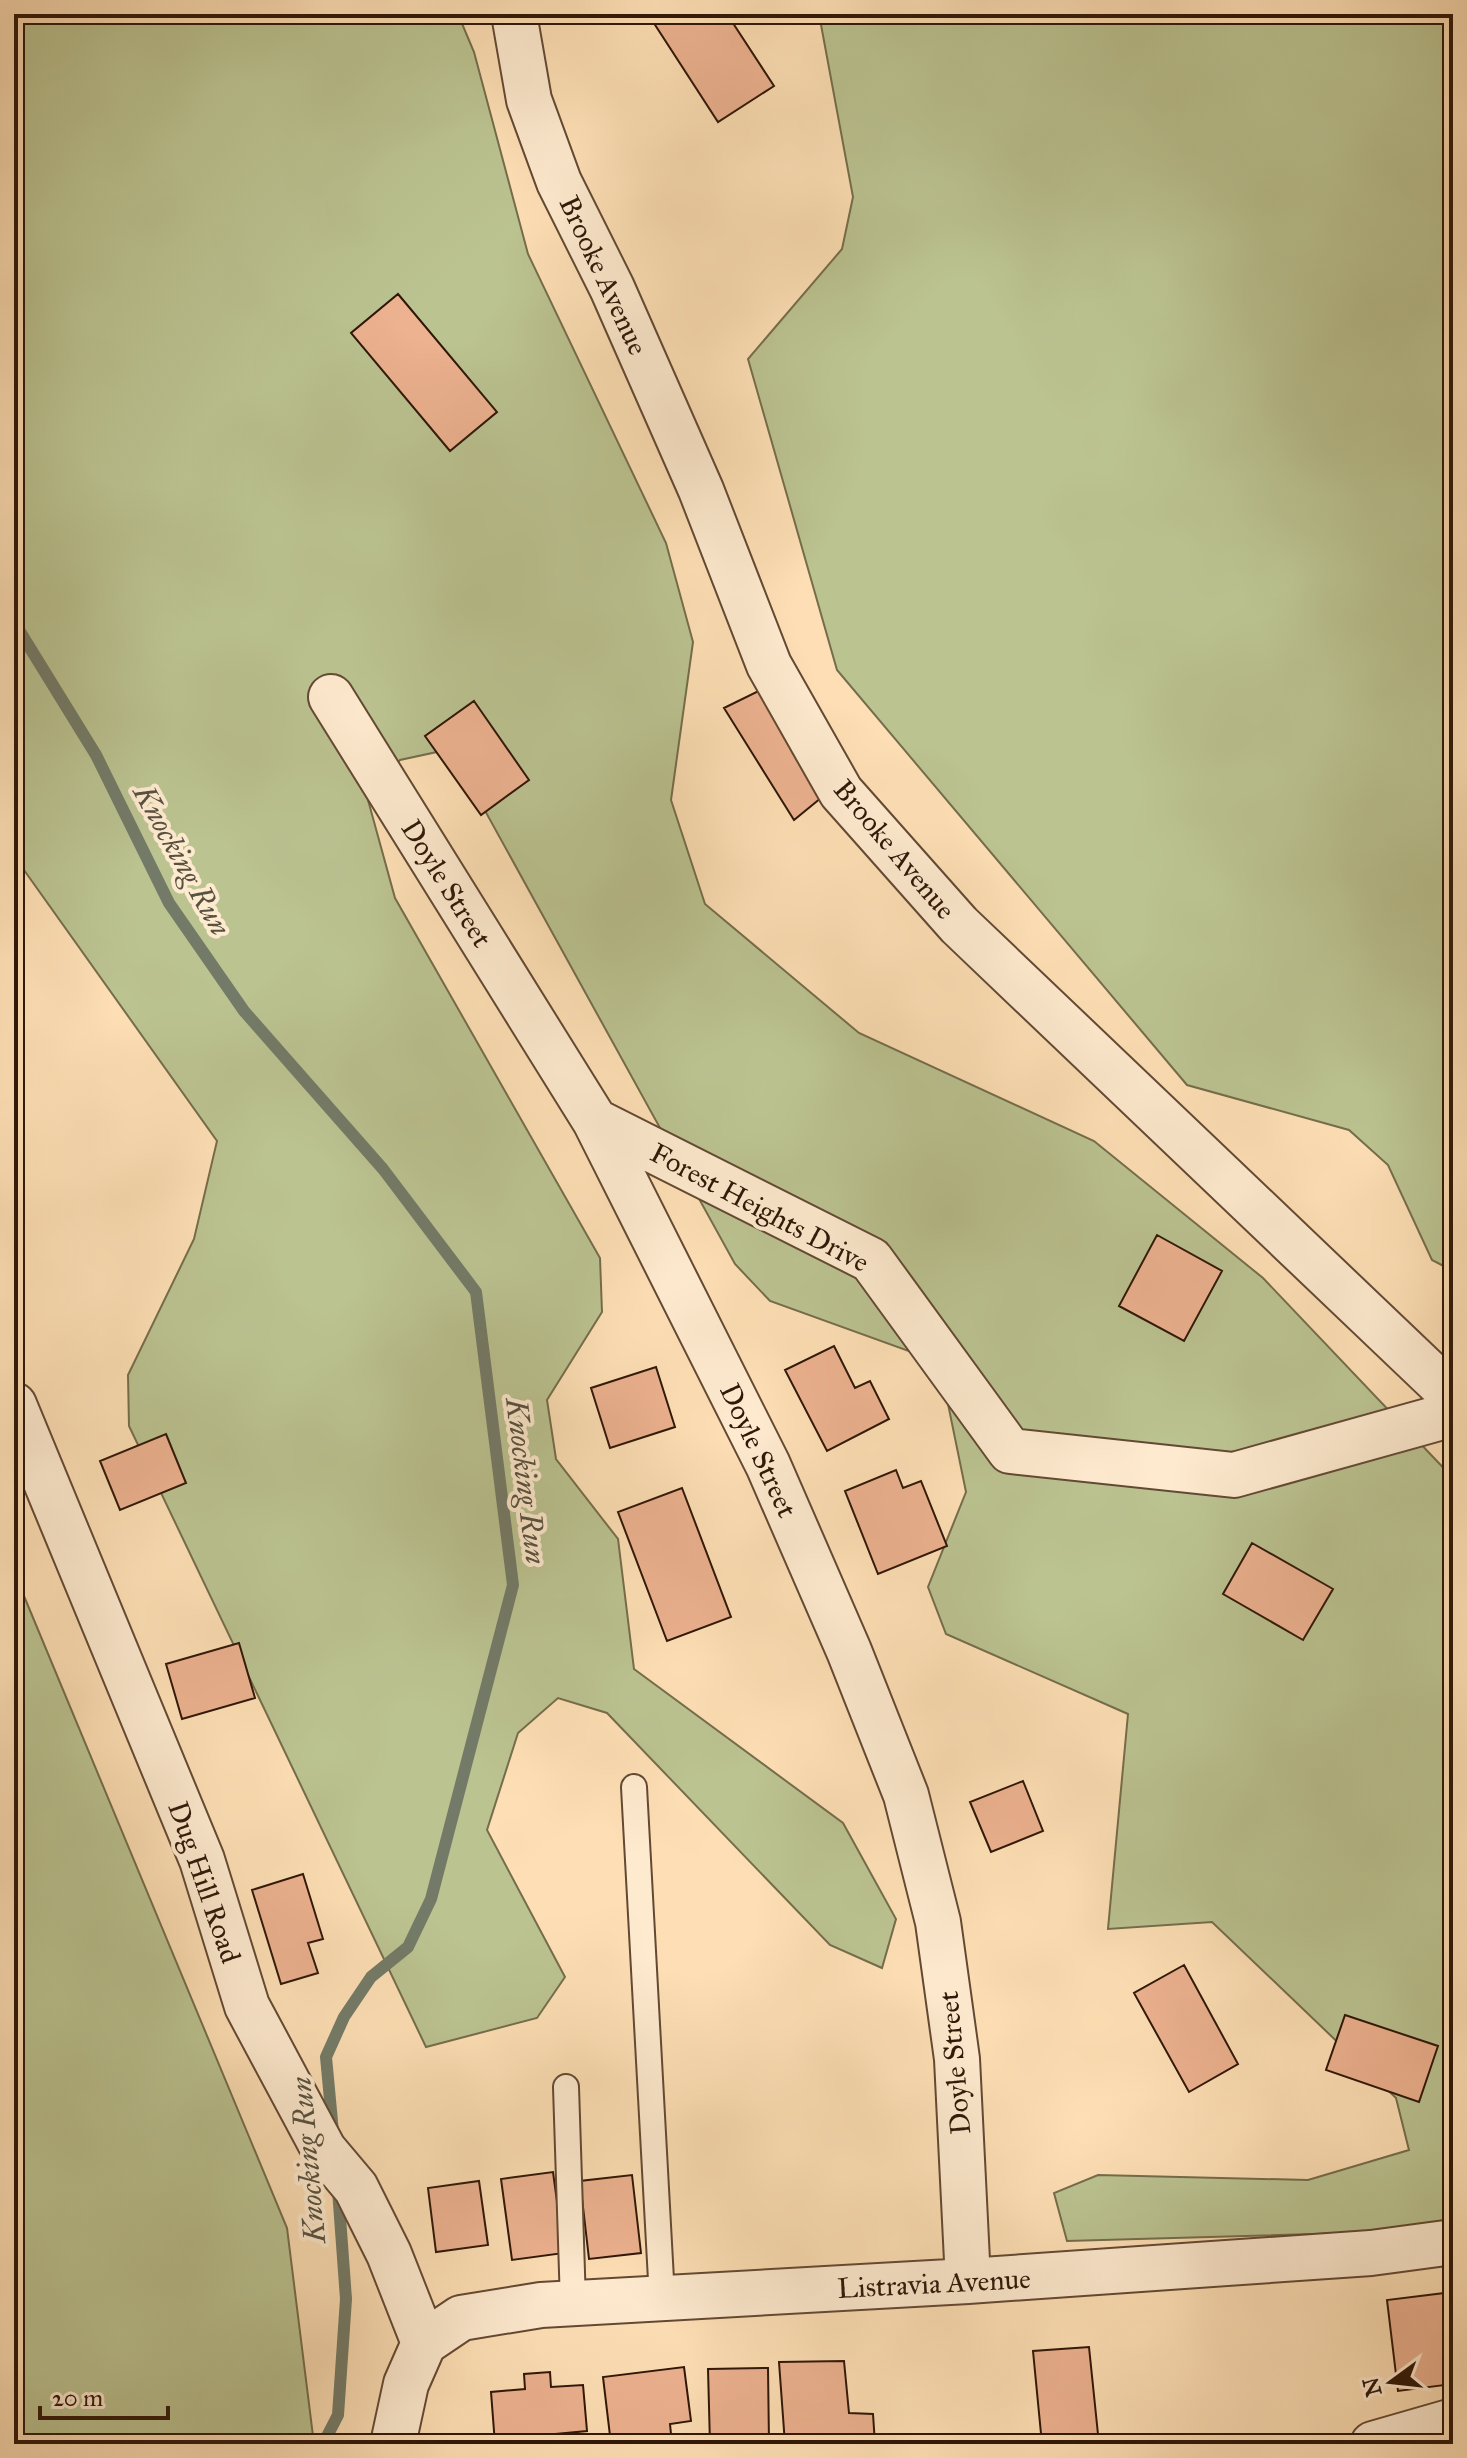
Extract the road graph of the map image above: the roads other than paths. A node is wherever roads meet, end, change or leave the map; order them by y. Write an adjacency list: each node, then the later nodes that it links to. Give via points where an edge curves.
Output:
1 (514, 14): 4 (street, Brooke Avenue, via 529,100 559,182 701,490 769,665 841,792 959,925)
2 (331, 697): 3 (street, Doyle Street)
3 (595, 1121): 6 (street, Forest Heights Drive, via 871,1260 1010,1451 1234,1475); 10 (street, Doyle Street, via 768,1465 906,1795 938,1922 957,2059)
4 (1453, 1396)
5 (14, 1405): 13 (street, Dug Hill Road, via 202,1860 247,2006 324,2150 356,2188)
6 (1453, 1414)
7 (634, 1787): 11 (lane)
8 (566, 2087): 12 (lane)
9 (1453, 2242): 10 (street, Listravia Avenue, via 1371,2253)
10 (968, 2281): 11 (street, Listravia Avenue)
11 (662, 2298): 12 (street, Listravia Avenue)
12 (573, 2303): 13 (street, Listravia Avenue, via 461,2318)
13 (424, 2343): 15 (street, via 406,2384)
14 (1453, 2421): 16 (street)
15 (393, 2444)
16 (1373, 2444)

